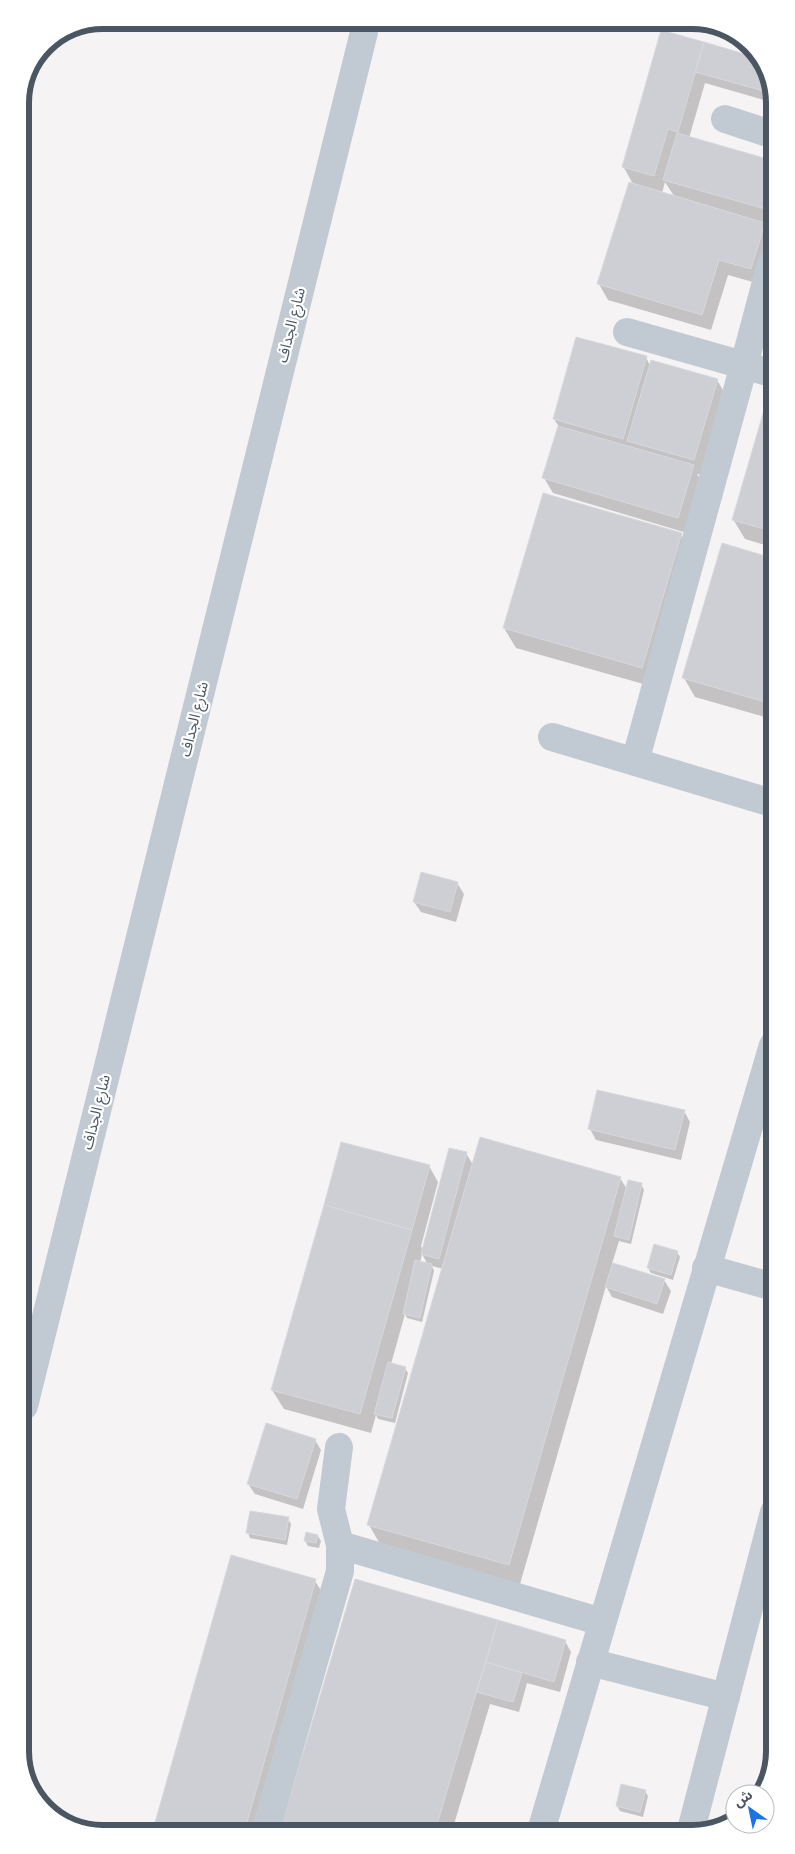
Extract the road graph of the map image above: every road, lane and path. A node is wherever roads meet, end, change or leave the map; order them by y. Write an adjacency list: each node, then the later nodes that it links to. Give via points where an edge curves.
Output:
1 (365, 29): 14 (street, شارع الجداف)
2 (725, 119): 3 (street)
3 (766, 132)
4 (766, 282): 6 (street)
5 (627, 332): 6 (street)
6 (744, 365): 7 (street); 9 (street)
7 (766, 372)
8 (552, 737): 9 (street)
9 (635, 762): 10 (street)
10 (766, 801)
11 (766, 1068): 12 (street)
12 (706, 1268): 13 (street); 18 (street)
13 (766, 1285)
14 (29, 1386)
15 (339, 1447): 17 (street, via 331,1509)
16 (766, 1543): 20 (street)
17 (340, 1545): 18 (street); 21 (street, via 340,1571)
18 (602, 1622): 19 (street)
19 (590, 1662): 20 (street); 22 (street)
20 (726, 1697): 23 (street)
21 (267, 1825)
22 (543, 1825)
23 (692, 1825)

